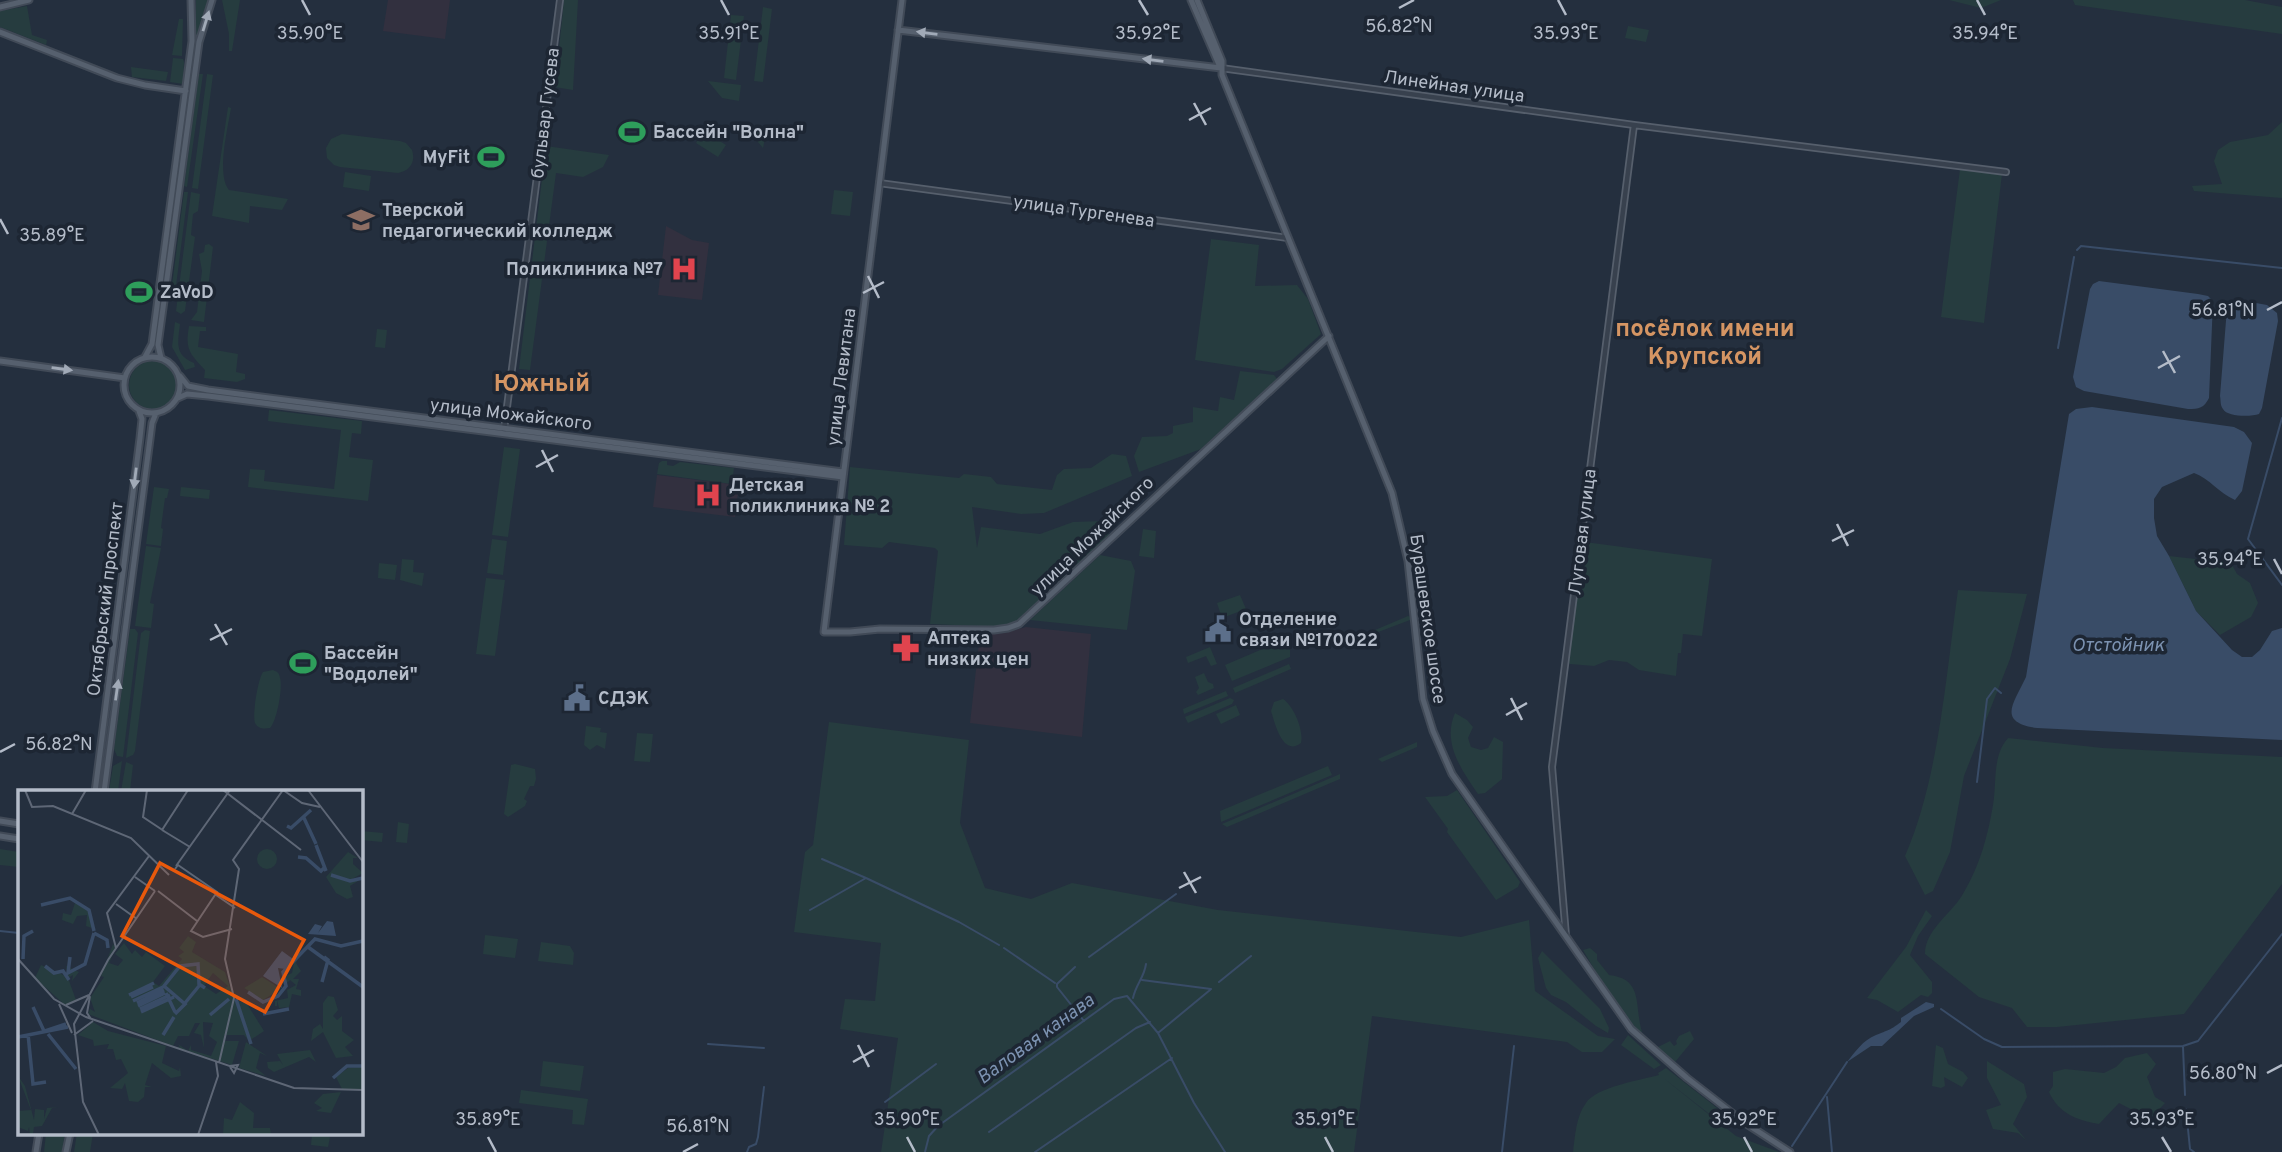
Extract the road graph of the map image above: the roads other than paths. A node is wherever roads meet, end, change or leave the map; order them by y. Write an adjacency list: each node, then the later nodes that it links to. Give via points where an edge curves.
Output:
1 (29, 0): 8 (main road)
2 (191, 0): 12 (main road, via 192,41)
3 (212, 0): 13 (main road, one-way to 3)
4 (560, 0): 27 (street, бульвар Гусева)
5 (902, 0): 9 (main road, улица Левитана)
6 (1191, 0): 11 (main road, Бурашевское шоссе)
7 (1197, 0): 11 (main road, Бурашевское шоссе)
8 (0, 7)
9 (898, 30): 11 (main road, Линейная улица, one-way to 9); 16 (main road, улица Левитана)
10 (0, 32): 12 (main road, via 117,78)
11 (1221, 68): 14 (street, Линейная улица); 17 (main road, Бурашевское шоссе)
12 (185, 91): 13 (main road); 19 (main road, via 152,344)
13 (193, 91): 20 (main road, via 158,345)
14 (1634, 125): 15 (street, Линейная улица); 38 (street, Луговая улица, via 1552,767)
15 (2007, 172)
16 (879, 183): 17 (street, улица Тургенева); 29 (main road, улица Левитана)
17 (1289, 238): 18 (main road, Бурашевское шоссе)
18 (1329, 336): 31 (main road, улица Можайского, via 1019,624 994,630); 38 (main road, Бурашевское шоссе, via 1392,493 1409,569 1423,699 1439,746 1452,774)
19 (145, 357): 20 (main road); 23 (main road, via 133,364)
20 (161, 358): 22 (main road)
21 (0, 361): 23 (main road, one-way to 23)
22 (180, 376): 24 (main road); 27 (main road, улица Можайского, via 192,387)
23 (125, 379): 25 (main road, via 126,396)
24 (178, 398): 26 (main road); 27 (main road, улица Можайского, via 199,395)
25 (139, 411): 26 (main road); 32 (main road, Октябрьский проспект, one-way to 32, via 141,438)
26 (156, 413): 33 (main road, Октябрьский проспект, one-way to 26)
27 (504, 431): 28 (main road, улица Можайского); 29 (main road, улица Можайского)
28 (810, 473): 29 (main road, улица Можайского); 30 (main road, улица Можайского, via 833,480)
29 (843, 475): 30 (main road, улица Левитана)
30 (841, 490): 31 (main road, улица Левитана)
31 (824, 632)
32 (94, 790)
33 (104, 790)
34 (0, 821): 35 (main road)
35 (18, 824)
36 (0, 836): 37 (main road)
37 (18, 839)
38 (1566, 940): 43 (main road, Бурашевское шоссе, via 1643,1042)
39 (40, 1134): 41 (main road)
40 (70, 1134): 42 (main road)
41 (37, 1152)
42 (66, 1152)
43 (1790, 1152)

